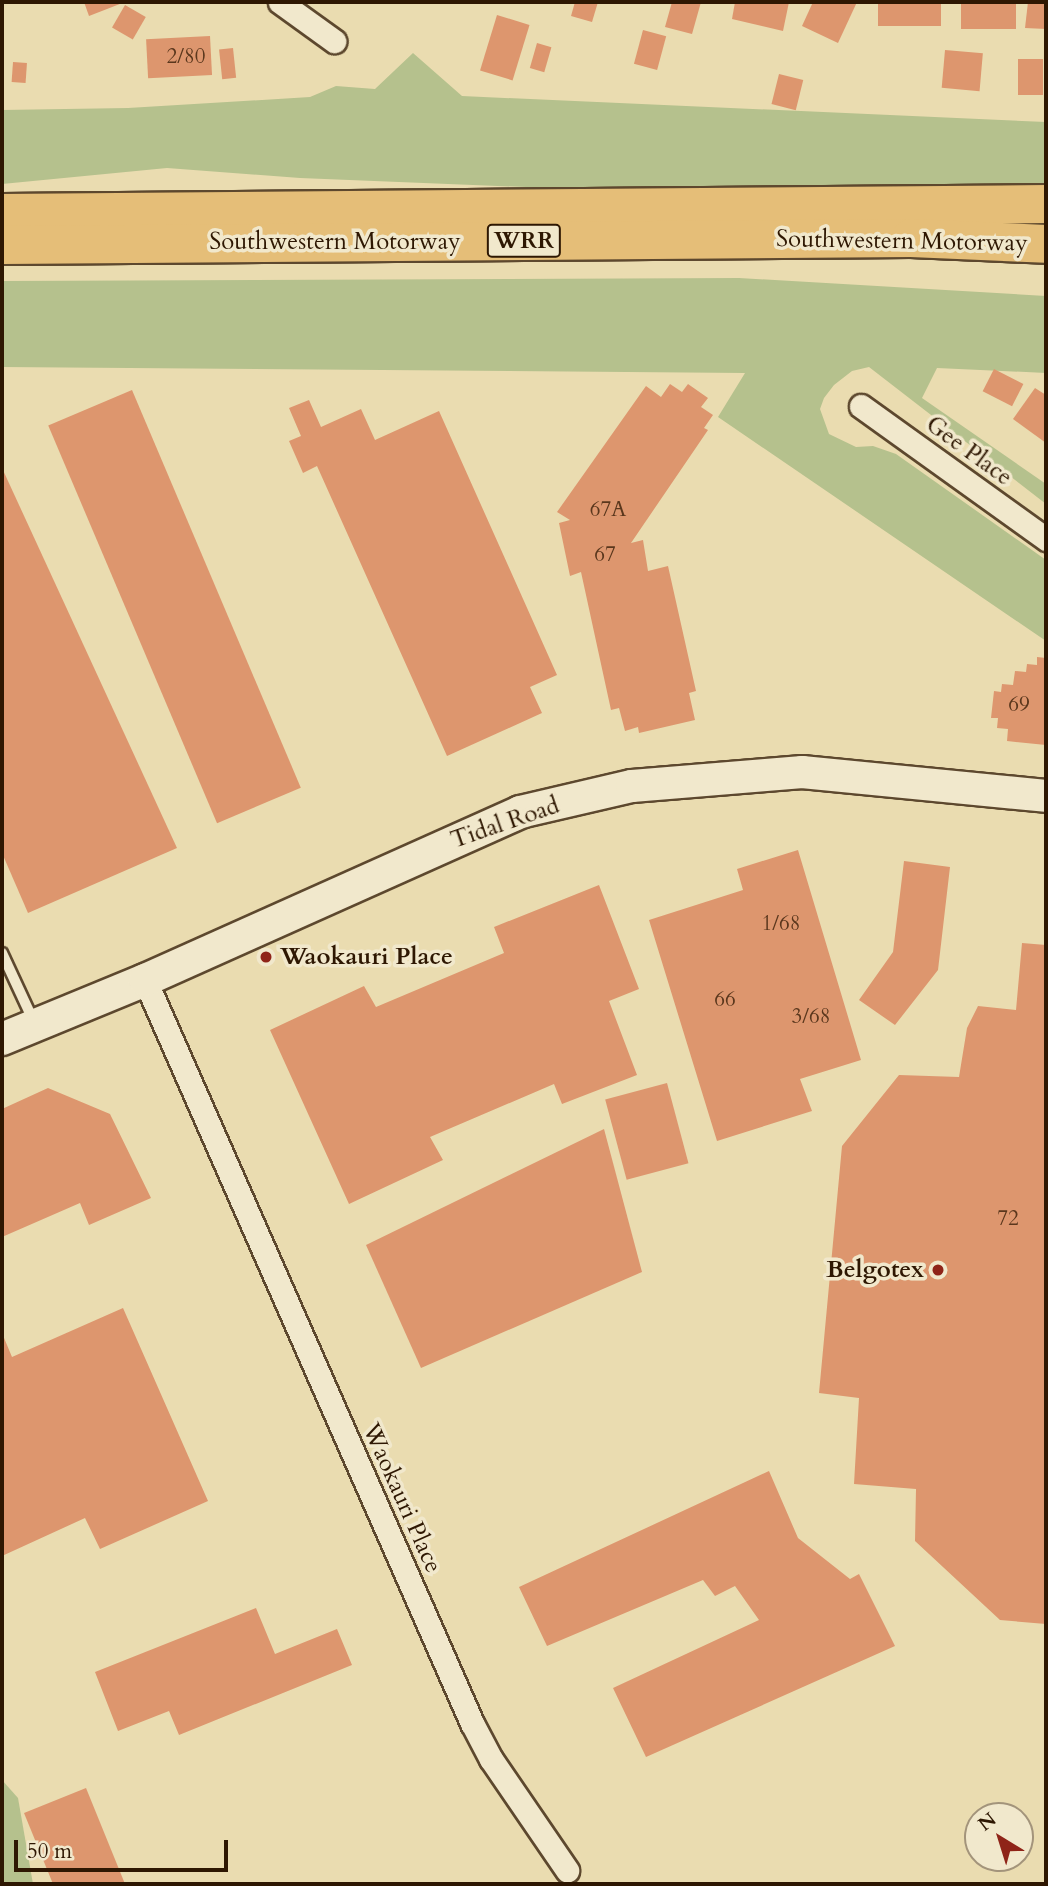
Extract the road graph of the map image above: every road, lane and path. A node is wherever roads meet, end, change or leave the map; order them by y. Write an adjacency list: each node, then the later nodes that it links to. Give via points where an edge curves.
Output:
1 (280, 2): 2 (street)
2 (334, 41)
3 (1046, 204): 4 (highway, Southwestern Motorway / WRR)
4 (2, 213)
5 (1046, 244): 6 (highway, Southwestern Motorway / WRR, via 897,238)
6 (2, 245)
7 (861, 407): 8 (street, Gee Place)
8 (1046, 539)
9 (1046, 796): 11 (main road, Tidal Road, via 802,772 632,786 520,812)
10 (2, 953): 12 (lane)
11 (145, 980): 12 (main road, Tidal Road); 14 (street, Waokauri Place, via 472,1723)
12 (36, 1025): 13 (main road, Tidal Road)
13 (2, 1038)
14 (569, 1877)

